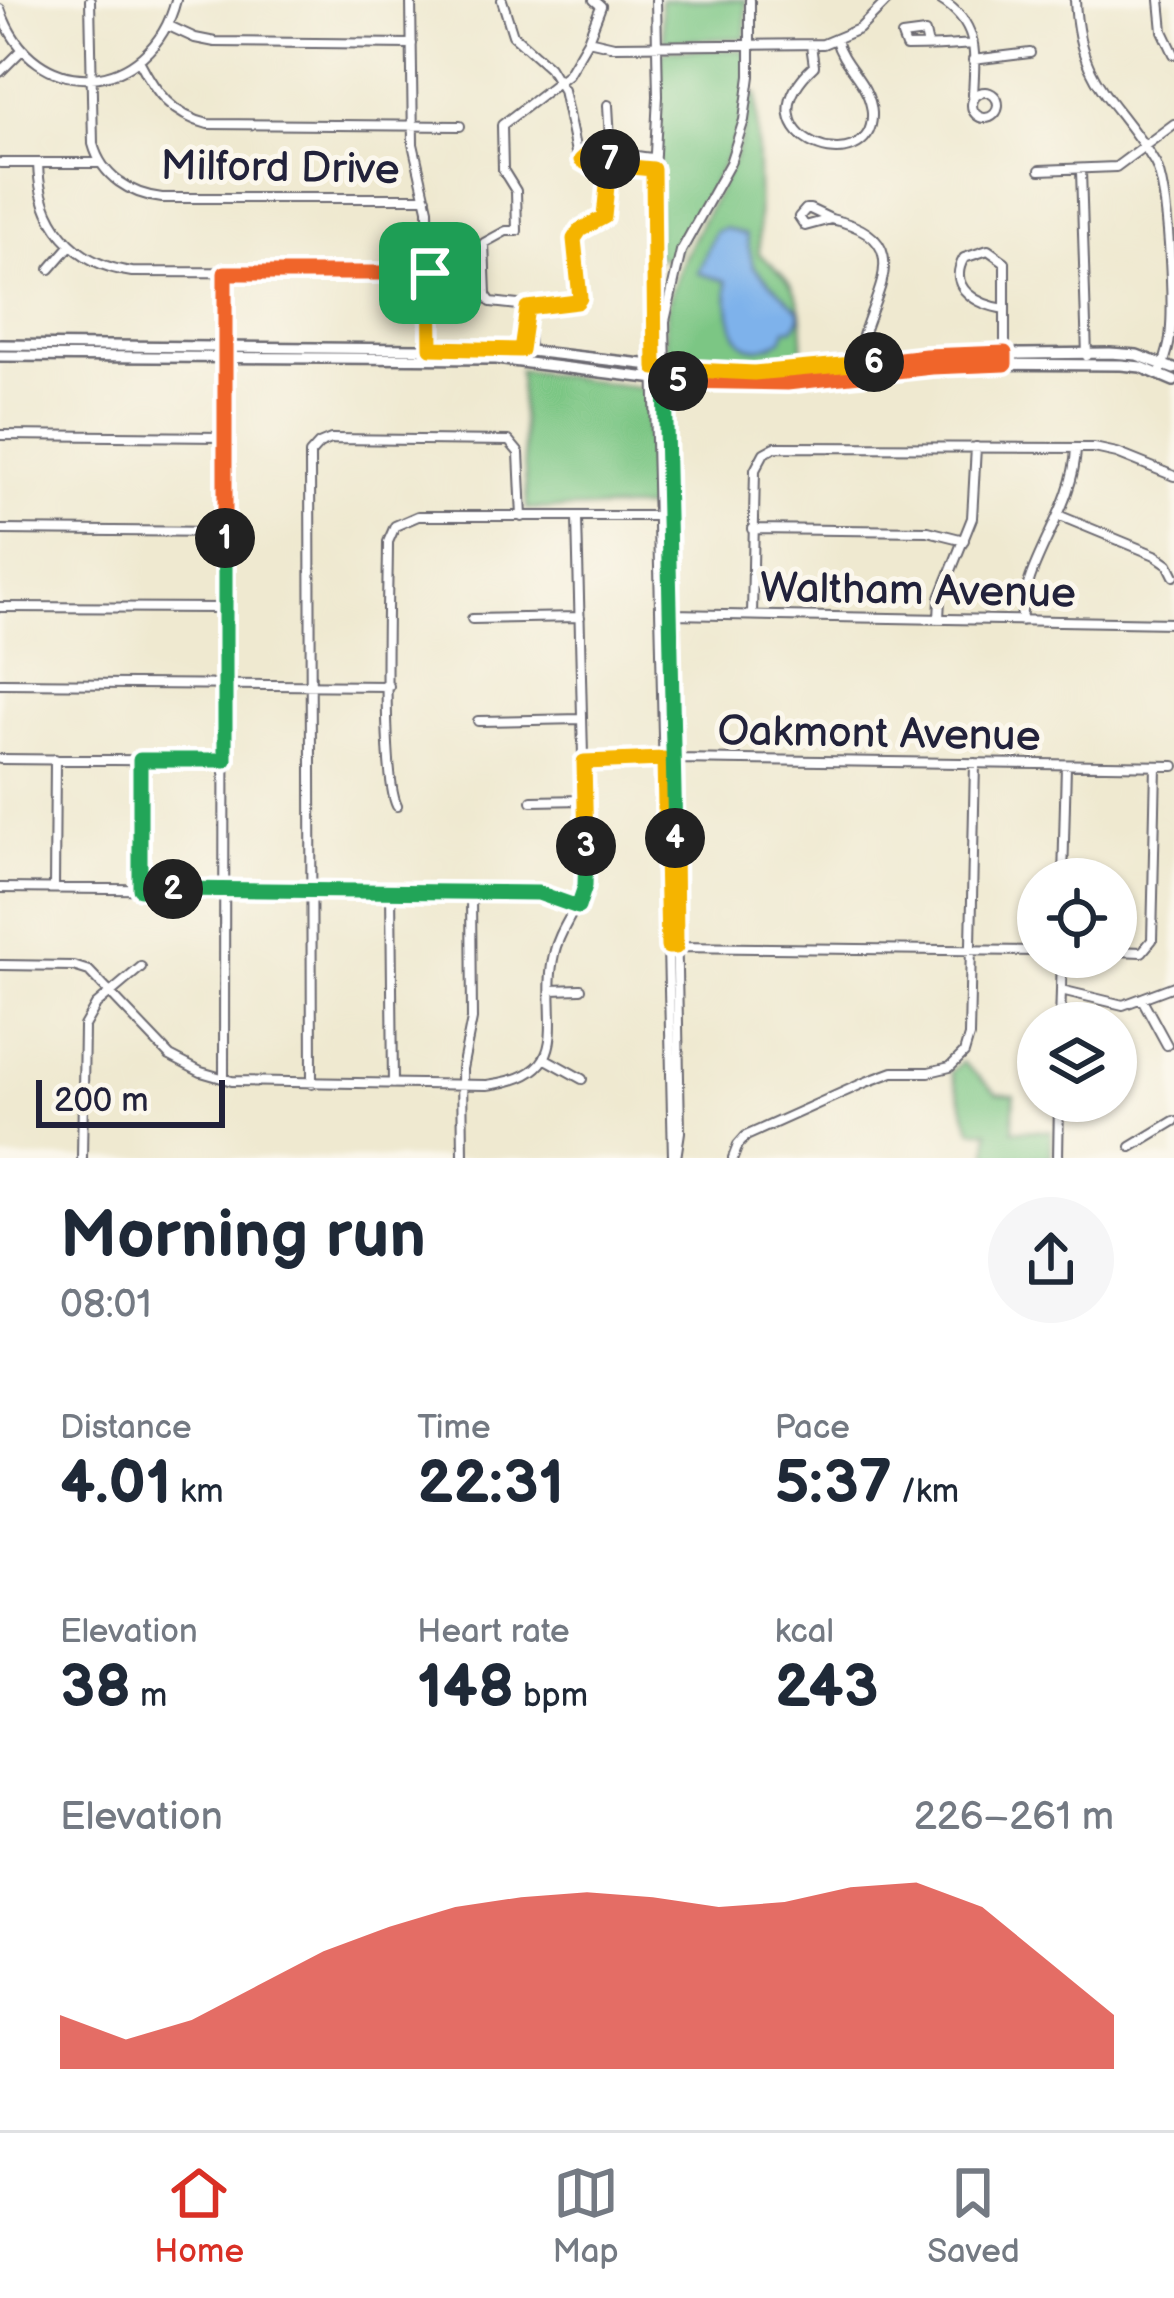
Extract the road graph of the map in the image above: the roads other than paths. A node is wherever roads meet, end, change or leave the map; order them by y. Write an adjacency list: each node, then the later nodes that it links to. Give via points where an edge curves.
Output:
1 (90, 0): 28 (street)
2 (176, 0): 13 (street)
3 (411, 0): 16 (street)
4 (502, 0): 29 (street, via 513,35)
5 (594, 0): 14 (street, via 601,6)
6 (656, 0): 20 (street)
7 (750, 0): 18 (street)
8 (889, 0): 15 (street)
9 (1075, 0): 35 (street, via 1090,75)
10 (1160, 0): 24 (street)
11 (944, 1): 17 (street, via 968,22)
12 (0, 9): 22 (street)
13 (169, 26): 16 (street, via 215,42); 26 (street)
14 (588, 40): 20 (street); 29 (street)
15 (836, 40): 19 (street); 19 (street, via 872,109 866,133 842,149 808,142 792,121 795,88 814,66)
16 (412, 44): 33 (street)
17 (973, 44): 21 (street); 25 (street)
18 (751, 45): 19 (street); 20 (street); 61 (street, via 740,134 672,280)
19 (811, 45)
20 (657, 46): 41 (street)
21 (928, 46)
22 (21, 51): 27 (street); 28 (street, via 53,72)
23 (1030, 53): 25 (street)
24 (1174, 54)
25 (973, 60): 30 (street)
26 (140, 62): 28 (street); 33 (street, via 166,104 208,124)
27 (0, 72)
28 (91, 78): 40 (street)
29 (559, 82): 36 (street); 51 (street, via 503,122 503,170 516,191 517,231 484,243 488,299)
30 (973, 95)
31 (608, 104): 37 (street)
32 (1174, 124): 35 (street)
33 (413, 126): 34 (street); 44 (street)
34 (460, 127)
35 (1144, 148): 43 (street, via 1115,167); 59 (street, via 1165,193)
36 (581, 160): 37 (street, via 595,168); 37 (street, via 601,151)
37 (610, 161): 41 (street); 51 (street, via 604,217 574,239 580,300)
38 (0, 163): 39 (street, Milford Drive)
39 (38, 163): 40 (street, Milford Drive); 46 (street, via 47,212)
40 (100, 163): 44 (street, Milford Drive, via 126,188 158,198)
41 (654, 164): 61 (street)
42 (1040, 170): 43 (street)
43 (1081, 171): 58 (street)
44 (426, 198): 49 (street)
45 (831, 219): 60 (street, via 862,228 881,254 880,299 860,340)
46 (70, 246): 47 (street); 48 (street, via 118,270)
47 (50, 269)
48 (225, 273): 49 (street); 53 (street)
49 (430, 273): 54 (street)
50 (1005, 309): 50 (street, via 1002,257 969,254 959,268 962,287 977,302); 57 (street)
51 (527, 313): 55 (street)
52 (0, 345): 53 (street)
53 (225, 352): 54 (street); 56 (street); 64 (street)
54 (431, 353): 55 (street)
55 (525, 355): 61 (street)
56 (0, 356)
57 (1005, 358): 58 (street); 60 (street)
58 (1087, 359): 59 (street)
59 (1165, 369): 62 (street)
60 (863, 370): 61 (street, via 760,384)
61 (660, 374): 68 (street); 70 (street)
62 (1174, 381)
63 (0, 435): 64 (street)
64 (225, 437): 75 (street)
65 (976, 447): 66 (street); 73 (street, via 780,446 764,453 755,470); 76 (street, via 975,506)
66 (1076, 448): 67 (street, via 1118,453); 69 (street)
67 (1174, 476)
68 (670, 515): 70 (street); 80 (street)
69 (1058, 515): 77 (street, via 1155,555); 85 (street)
70 (658, 516): 72 (street); 80 (street)
71 (522, 517): 72 (street); 89 (street, via 520,453 509,441 319,444 308,461); 90 (street, via 418,516 395,526 388,542)
72 (578, 518): 82 (street)
73 (752, 529): 76 (street, via 928,531); 81 (street)
74 (0, 530): 75 (street)
75 (225, 532): 79 (street)
76 (964, 540): 84 (street)
77 (1174, 576)
78 (0, 607): 79 (street)
79 (225, 608): 88 (street)
80 (667, 614): 81 (street, Waltham Avenue); 95 (street)
81 (752, 615): 84 (street, Waltham Avenue)
82 (580, 617): 83 (street); 91 (street)
83 (472, 620)
84 (939, 620): 85 (street, Waltham Avenue)
85 (1022, 621): 86 (street, Waltham Avenue)
86 (1174, 623)
87 (0, 683): 88 (street)
88 (225, 685): 89 (street); 97 (street)
89 (309, 685): 90 (street); 111 (street)
90 (389, 686): 105 (street)
91 (583, 718): 92 (street); 98 (street)
92 (478, 721)
93 (0, 759): 94 (street)
94 (55, 759): 96 (street); 108 (street)
95 (670, 759): 98 (street, Oakmont Avenue); 99 (street, Oakmont Avenue); 115 (street)
96 (140, 760): 97 (street); 109 (street)
97 (225, 760): 110 (street)
98 (584, 762): 103 (street)
99 (975, 764): 100 (street, Oakmont Avenue); 116 (street)
100 (1066, 765): 101 (street, Oakmont Avenue); 106 (street)
101 (1156, 766): 102 (street, Oakmont Avenue); 118 (street, via 1150,947)
102 (1174, 766)
103 (584, 800): 104 (street); 114 (street, via 586,875)
104 (532, 801)
105 (397, 806)
106 (1064, 858)
107 (0, 888): 108 (street)
108 (54, 888): 109 (street)
109 (140, 889): 110 (street)
110 (226, 890): 111 (street); 131 (street)
111 (311, 891): 112 (street); 133 (street)
112 (391, 891): 113 (street); 134 (street)
113 (471, 892): 114 (street, via 538,893); 135 (street, via 472,1019)
114 (578, 907): 124 (street, via 556,945)
115 (672, 947): 116 (street); 141 (street, via 680,1132)
116 (971, 950): 117 (street); 142 (street, via 969,1036 959,1060 866,1082 746,1136)
117 (1017, 950)
118 (1137, 952)
119 (0, 965): 126 (street, via 81,968)
120 (141, 967): 126 (street)
121 (1061, 978): 125 (street)
122 (1174, 986): 127 (street)
123 (581, 989): 124 (street)
124 (551, 990): 130 (street)
125 (1061, 990): 127 (street, via 1113,1004); 128 (street)
126 (111, 993): 131 (street, via 170,1056); 139 (street, via 84,1026)
127 (1142, 998): 129 (street)
128 (1061, 1002)
129 (1167, 1046)
130 (546, 1059): 132 (street); 135 (street, via 524,1078)
131 (224, 1079): 133 (street)
132 (582, 1079)
133 (312, 1084): 134 (street)
134 (393, 1084): 135 (street)
135 (462, 1085): 140 (street)
136 (1174, 1121): 138 (street)
137 (1059, 1122): 143 (street)
138 (1131, 1147)
139 (82, 1158)
140 (463, 1158)
141 (674, 1158)
142 (734, 1158)
143 (1058, 1158)

